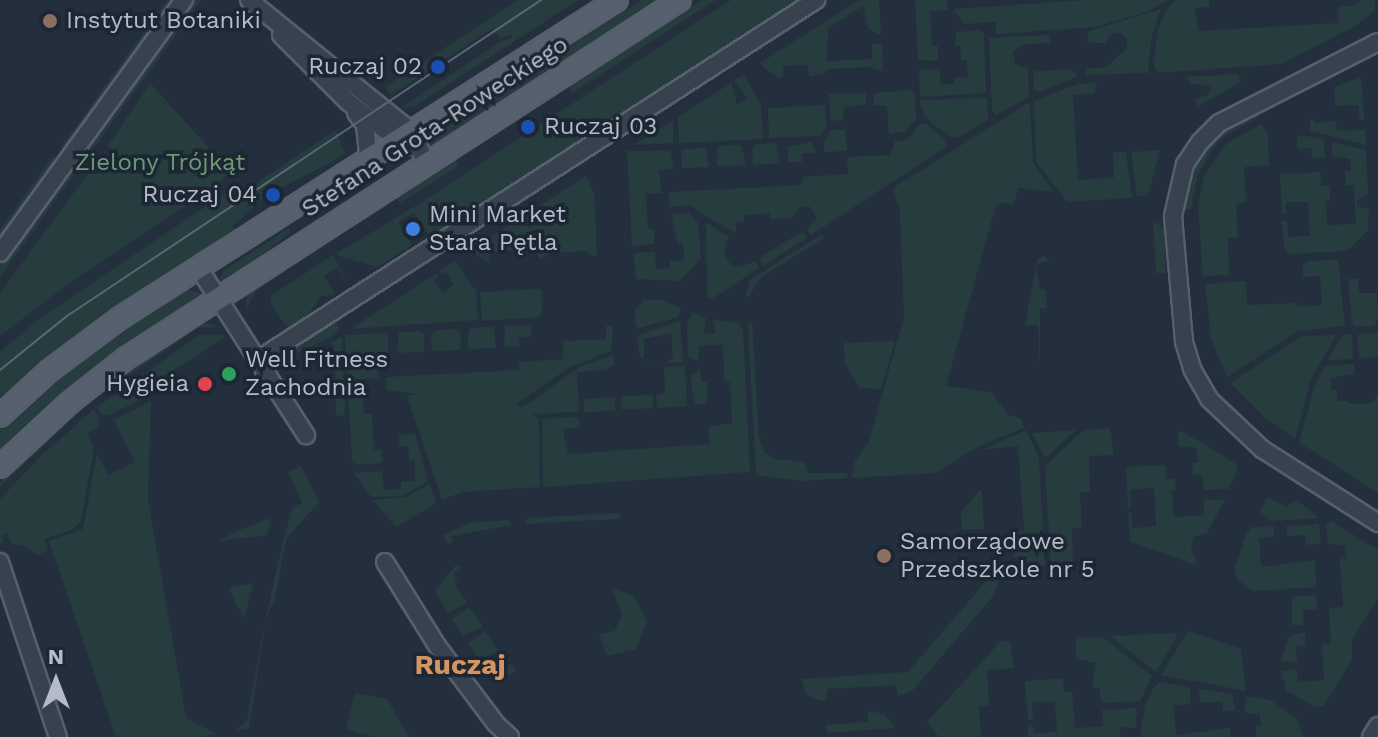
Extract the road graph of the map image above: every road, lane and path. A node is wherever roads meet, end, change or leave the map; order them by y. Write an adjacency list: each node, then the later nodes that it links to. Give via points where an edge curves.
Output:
1 (184, 0): 11 (street)
2 (617, 0): 8 (main road, Stefana Grota-Roweckiego)
3 (680, 0): 10 (main road, Stefana Grota-Roweckiego)
4 (816, 0): 14 (street)
5 (252, 3): 7 (street); 8 (street, via 284,25)
6 (1378, 42): 18 (street, via 1219,123 1185,164 1173,216 1184,342 1209,399 1255,443)
7 (348, 102): 8 (street); 9 (street, via 365,125)
8 (406, 137): 9 (main road, Stefana Grota-Roweckiego); 10 (street)
9 (369, 161): 12 (main road, Stefana Grota-Roweckiego)
10 (426, 164): 13 (main road, Stefana Grota-Roweckiego)
11 (0, 253)
12 (198, 267): 13 (street); 15 (main road, Stefana Grota-Roweckiego, via 49,371)
13 (220, 298): 14 (street); 17 (main road, Stefana Grota-Roweckiego, via 80,394)
14 (259, 359): 16 (street)
15 (0, 416)
16 (306, 435)
17 (0, 467)
18 (1378, 523)
19 (0, 562): 22 (street)
20 (385, 562): 23 (street, via 438,647)
21 (1378, 726): 24 (street)
22 (58, 737)
23 (510, 737)
24 (1371, 737)

